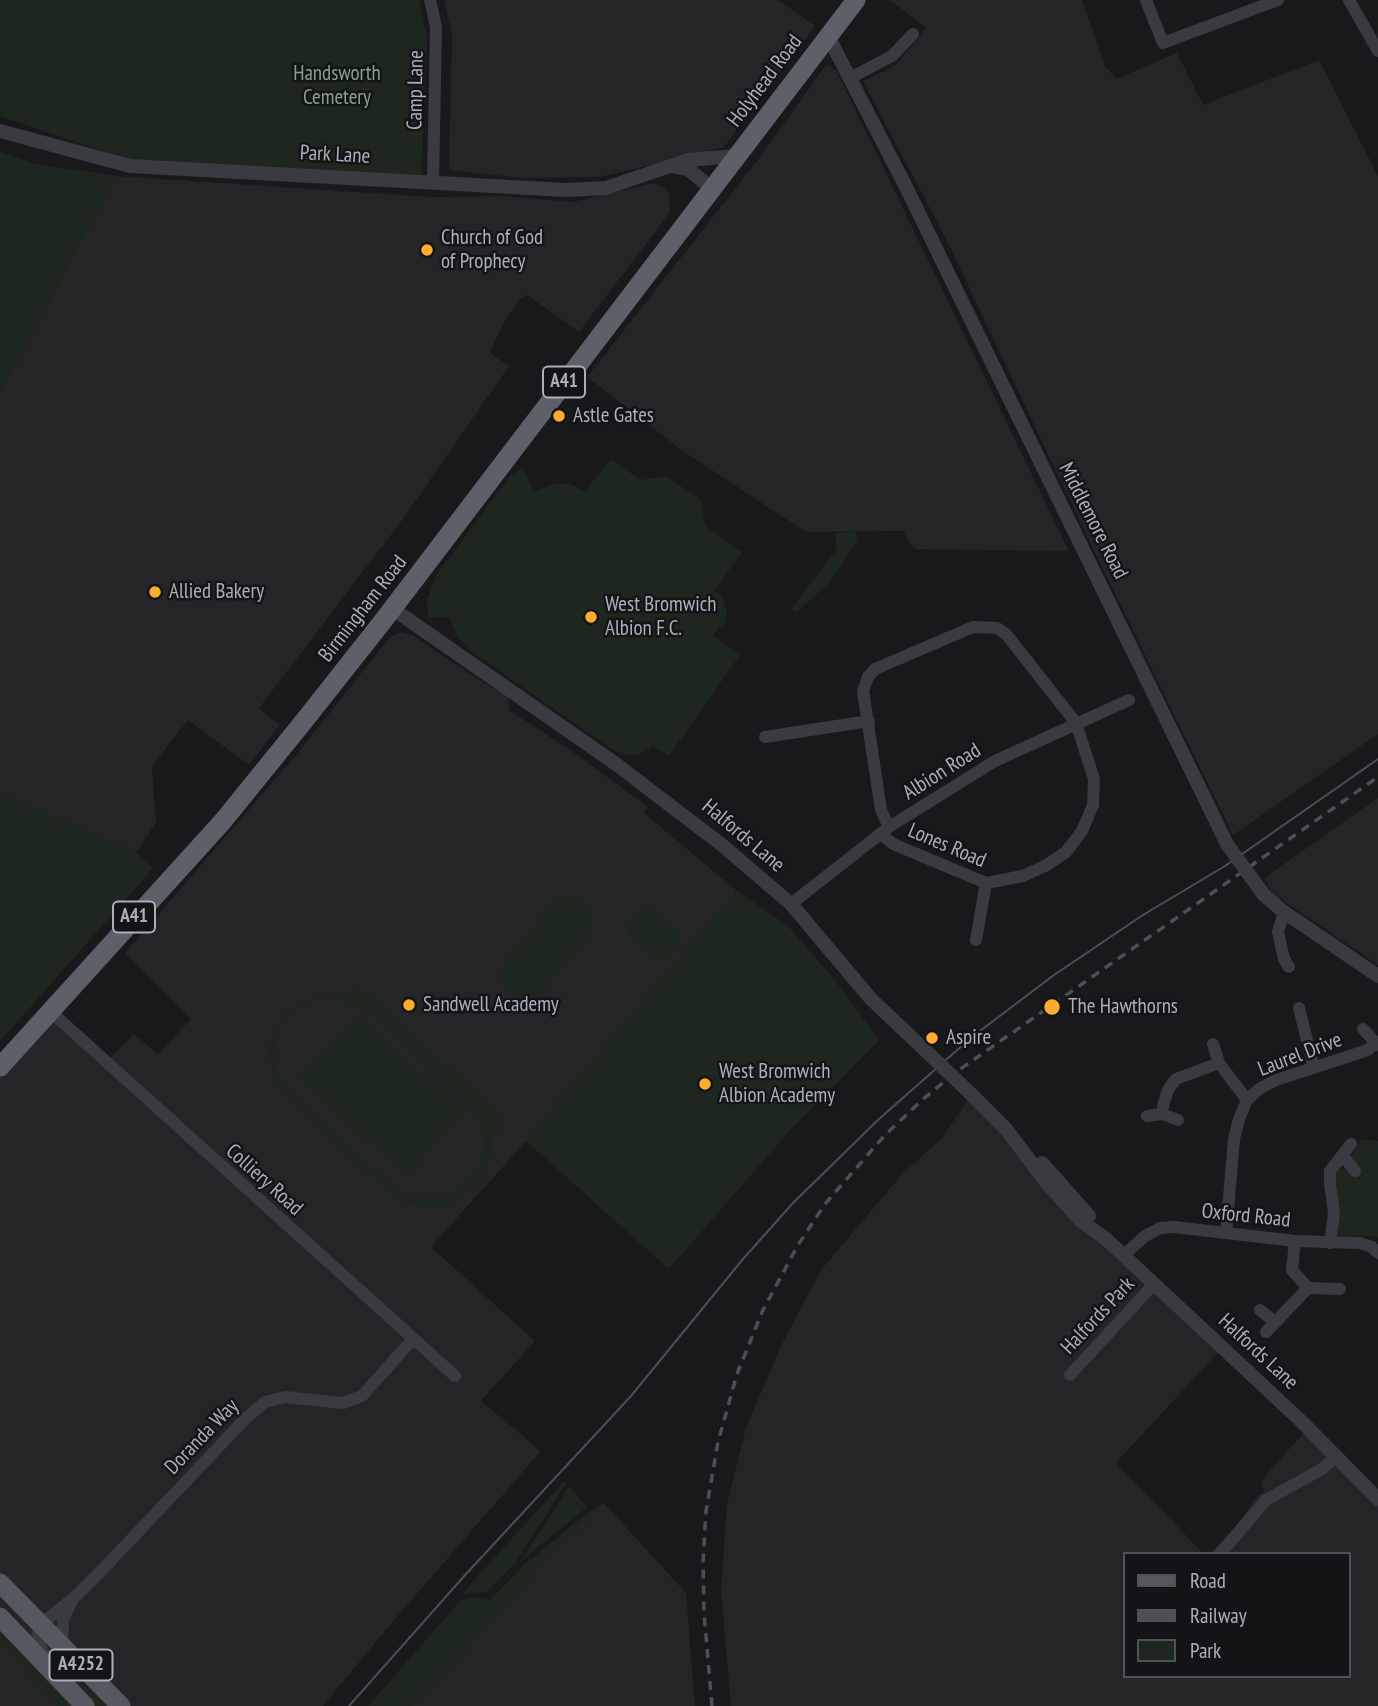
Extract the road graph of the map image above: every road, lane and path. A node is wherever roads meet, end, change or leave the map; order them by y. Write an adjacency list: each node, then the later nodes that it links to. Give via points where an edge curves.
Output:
1 (430, 0): 13 (street, Camp Lane, via 436,27)
2 (856, 0): 7 (highway, Holyhead Road / A41)
3 (1146, 0): 5 (street, via 1163,43)
4 (1349, 0): 8 (street)
5 (1270, 1)
6 (913, 34): 9 (street, via 892,56)
7 (828, 36): 9 (street, Middlemore Road); 11 (highway, Holyhead Road / A41)
8 (1378, 51)
9 (850, 78): 23 (street, Middlemore Road, bridge, via 1227,844 1264,895)
10 (0, 131): 13 (street, Park Lane, via 130,166)
11 (736, 156): 12 (street, Park Lane, via 705,157); 14 (highway, Birmingham Road / A41)
12 (669, 166): 13 (street, Park Lane, via 606,188 566,190); 14 (street, via 688,169)
13 (433, 181)
14 (711, 188): 15 (highway, Birmingham Road / A41)
15 (393, 609): 22 (street, Halfords Lane, via 656,793); 28 (highway, Birmingham Road / A41, via 223,821)
16 (1129, 700): 18 (street, Albion Road)
17 (869, 721): 18 (street, via 863,691 875,669 972,627 987,626 1006,634); 19 (street); 20 (street)
18 (1076, 723): 20 (street, Albion Road, via 995,761); 21 (street, Lones Road, via 1094,779 1093,805 1082,831 1066,852 1047,865 1023,876)
19 (765, 737)
20 (885, 831): 21 (street, Lones Road, via 893,844); 22 (street, Albion Road)
21 (986, 883): 24 (street)
22 (791, 904): 46 (street, Halfords Lane, bridge, via 871,999 1021,1147 1066,1205)
23 (1284, 912): 25 (street, via 1278,932); 26 (street, Middlemore Road)
24 (976, 940)
25 (1289, 967)
26 (1378, 976)
27 (1299, 1008): 34 (street)
28 (50, 1012): 33 (highway, Birmingham Road / A41); 51 (street, Colliery Road)
29 (1363, 1029): 31 (street, Laurel Drive)
30 (1213, 1044): 32 (street)
31 (1377, 1044): 34 (street, Laurel Drive)
32 (1219, 1063): 35 (street); 36 (street, via 1176,1079)
33 (0, 1067)
34 (1314, 1068): 35 (street, Laurel Drive, via 1276,1080)
35 (1247, 1100): 42 (street, Laurel Drive, via 1234,1139)
36 (1162, 1114): 37 (street); 38 (street)
37 (1147, 1116)
38 (1178, 1120)
39 (1351, 1144): 40 (street)
40 (1343, 1156): 41 (street); 44 (street, via 1330,1171 1334,1213)
41 (1355, 1171)
42 (1226, 1233): 43 (street, Oxford Road); 46 (street, Oxford Road, via 1160,1228 1138,1240)
43 (1294, 1241): 44 (street, Oxford Road); 48 (street, via 1293,1269)
44 (1330, 1243): 45 (street, Oxford Road, via 1360,1243)
45 (1375, 1250)
46 (1124, 1255): 47 (street, Halfords Lane)
47 (1154, 1284): 52 (street, Halfords Park); 54 (street, Halfords Lane)
48 (1308, 1288): 49 (street); 50 (street, via 1270,1327)
49 (1340, 1289)
50 (1260, 1310)
51 (413, 1339): 53 (street, Colliery Road); 58 (street, Doranda Way, via 362,1396 343,1403 285,1397 265,1402)
52 (1070, 1375)
53 (455, 1376)
54 (1337, 1456): 55 (street, Halfords Lane); 56 (street, via 1266,1500)
55 (1378, 1499)
56 (1222, 1552)
57 (0, 1583): 60 (main road, A4252)
58 (75, 1597): 60 (street, Doranda Way); 61 (street, Doranda Way, via 63,1620)
59 (0, 1616): 62 (main road, A4252)
60 (41, 1624): 61 (main road, A4252); 62 (street, via 40,1646)
61 (62, 1645): 63 (main road, A4252)
62 (81, 1702)
63 (121, 1706)

